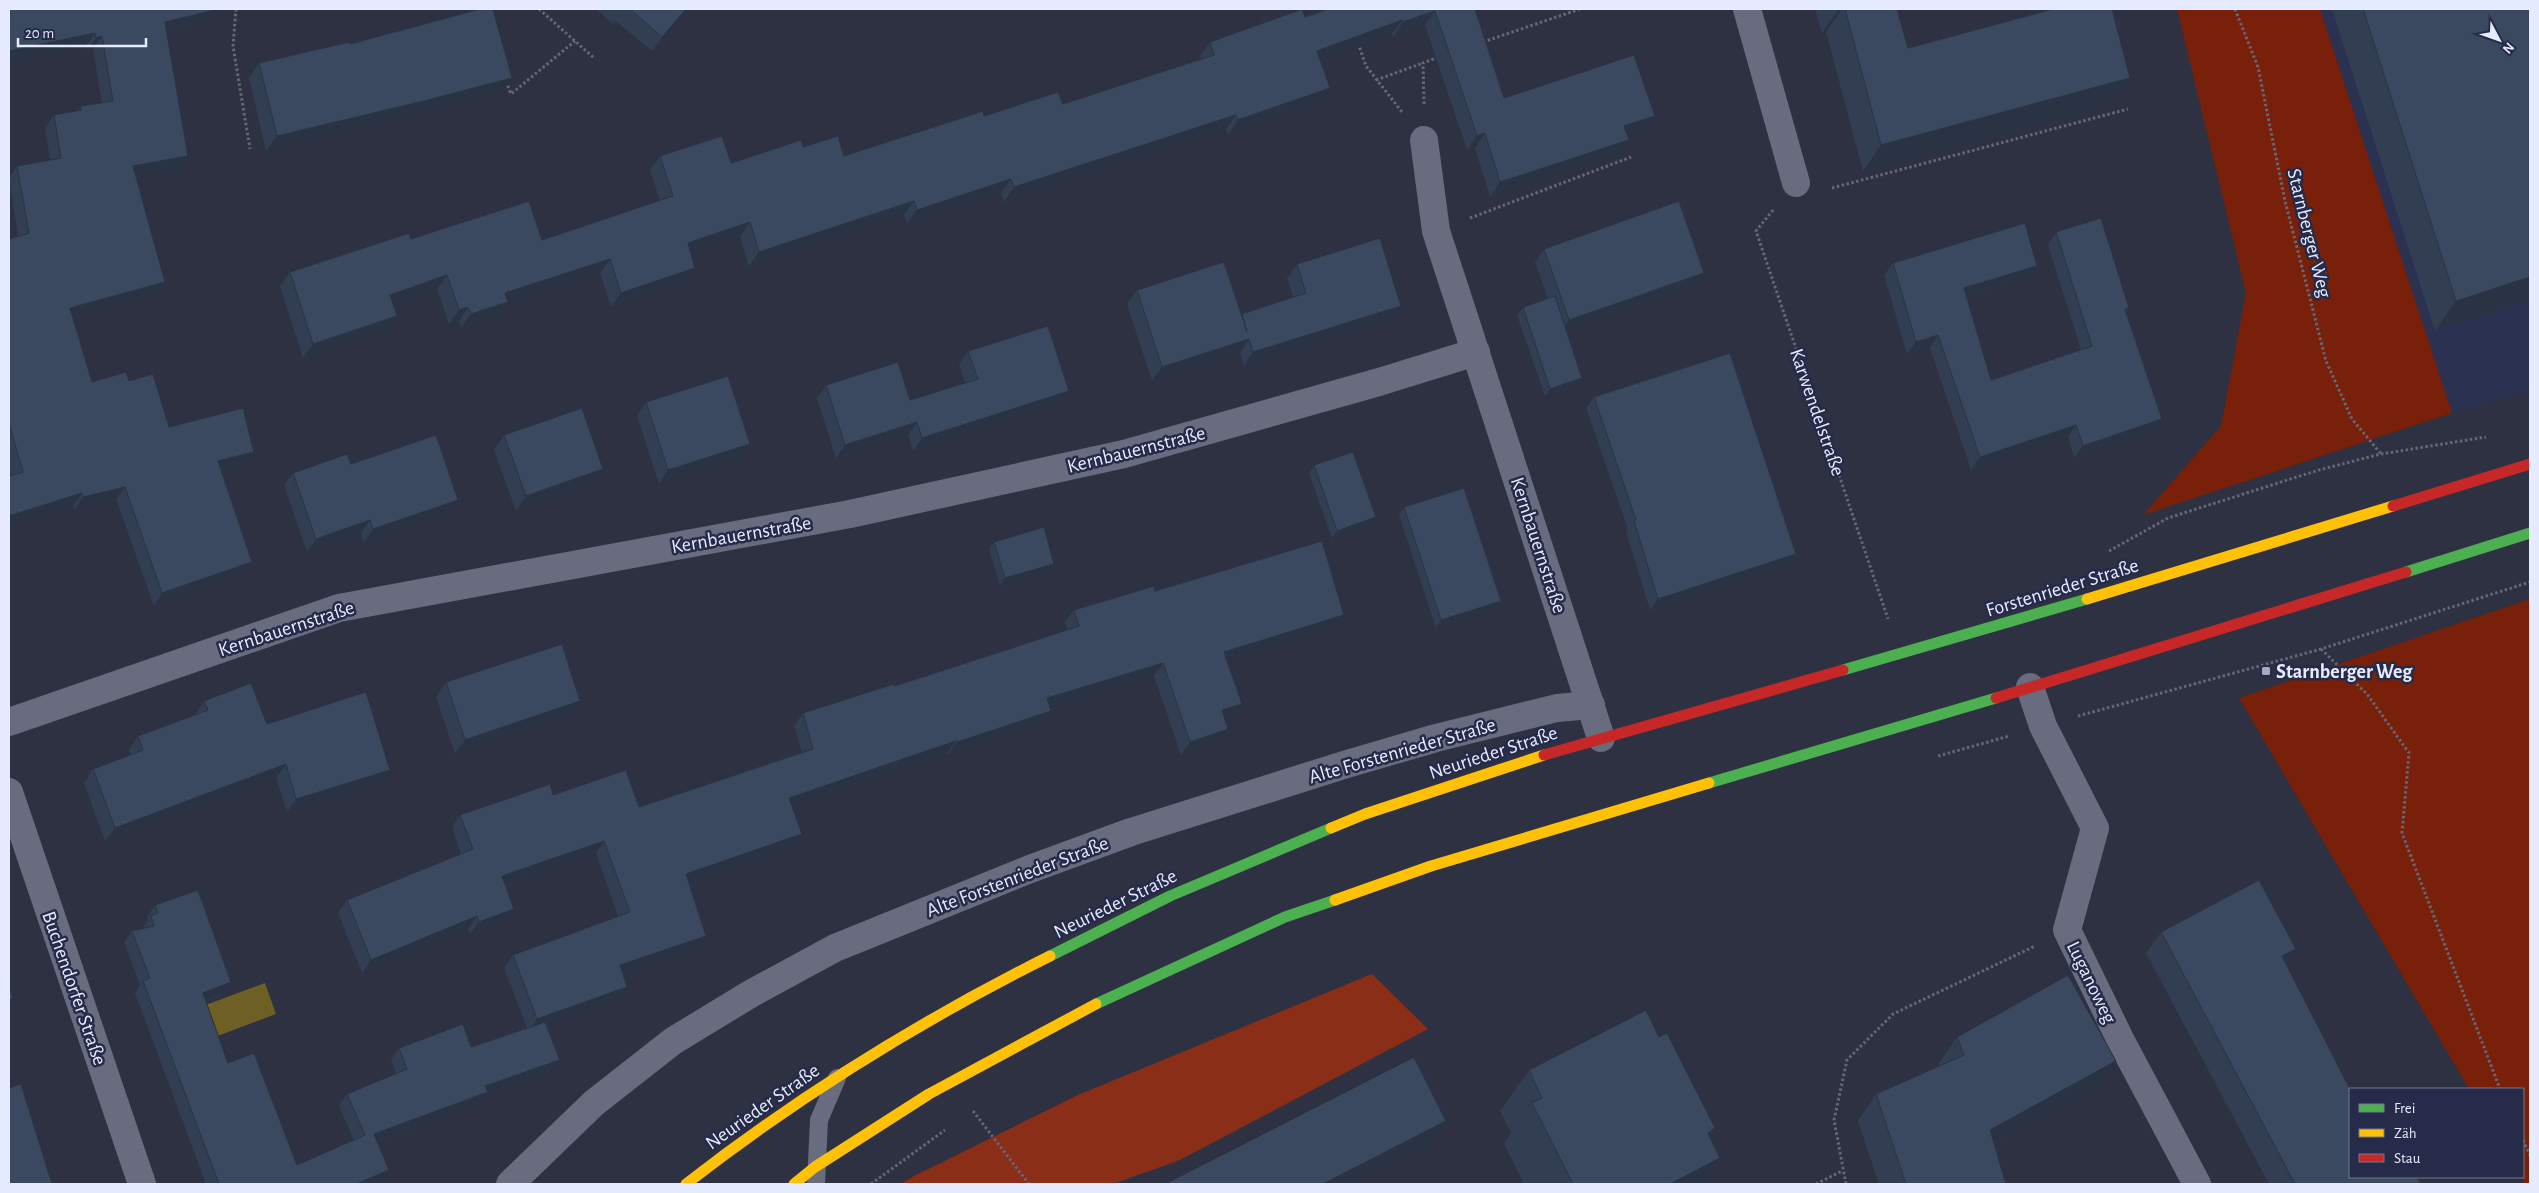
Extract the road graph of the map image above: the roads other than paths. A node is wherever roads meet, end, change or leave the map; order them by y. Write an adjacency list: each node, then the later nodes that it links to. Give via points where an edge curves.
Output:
1 (1747, 9): 3 (street)
2 (1424, 140): 4 (street, Kernbauernstraße, via 1436,231)
3 (1796, 182)
4 (1476, 352): 8 (street, Kernbauernstraße); 9 (street, Kernbauernstraße, via 1124,454 840,515 339,608)
5 (2530, 464): 10 (main road, Forstenrieder Straße, via 1990,628)
6 (2530, 533): 7 (main road)
7 (2030, 687): 14 (main road, via 1431,866 1285,918 1126,988 1026,1040 929,1094); 19 (street, Luganoweg, via 2043,726 2095,828 2067,930 2121,1041)
8 (1591, 705): 10 (street, Kernbauernstraße); 16 (street, Alte Forstenrieder Straße, via 1557,708 1436,738 1131,832 835,948 673,1041 594,1103)
9 (9, 722)
10 (1601, 738): 13 (main road, Neurieder Straße, via 1365,814 1170,896 987,987)
11 (9, 792): 12 (street, Buchendorfer Straße)
12 (16, 836): 15 (street, Buchendorfer Straße)
13 (839, 1075): 14 (lane, via 819,1120); 17 (main road, Neurieder Straße)
14 (815, 1176): 18 (main road)
15 (142, 1184)
16 (510, 1184)
17 (686, 1184)
18 (794, 1184)
19 (2197, 1184)

